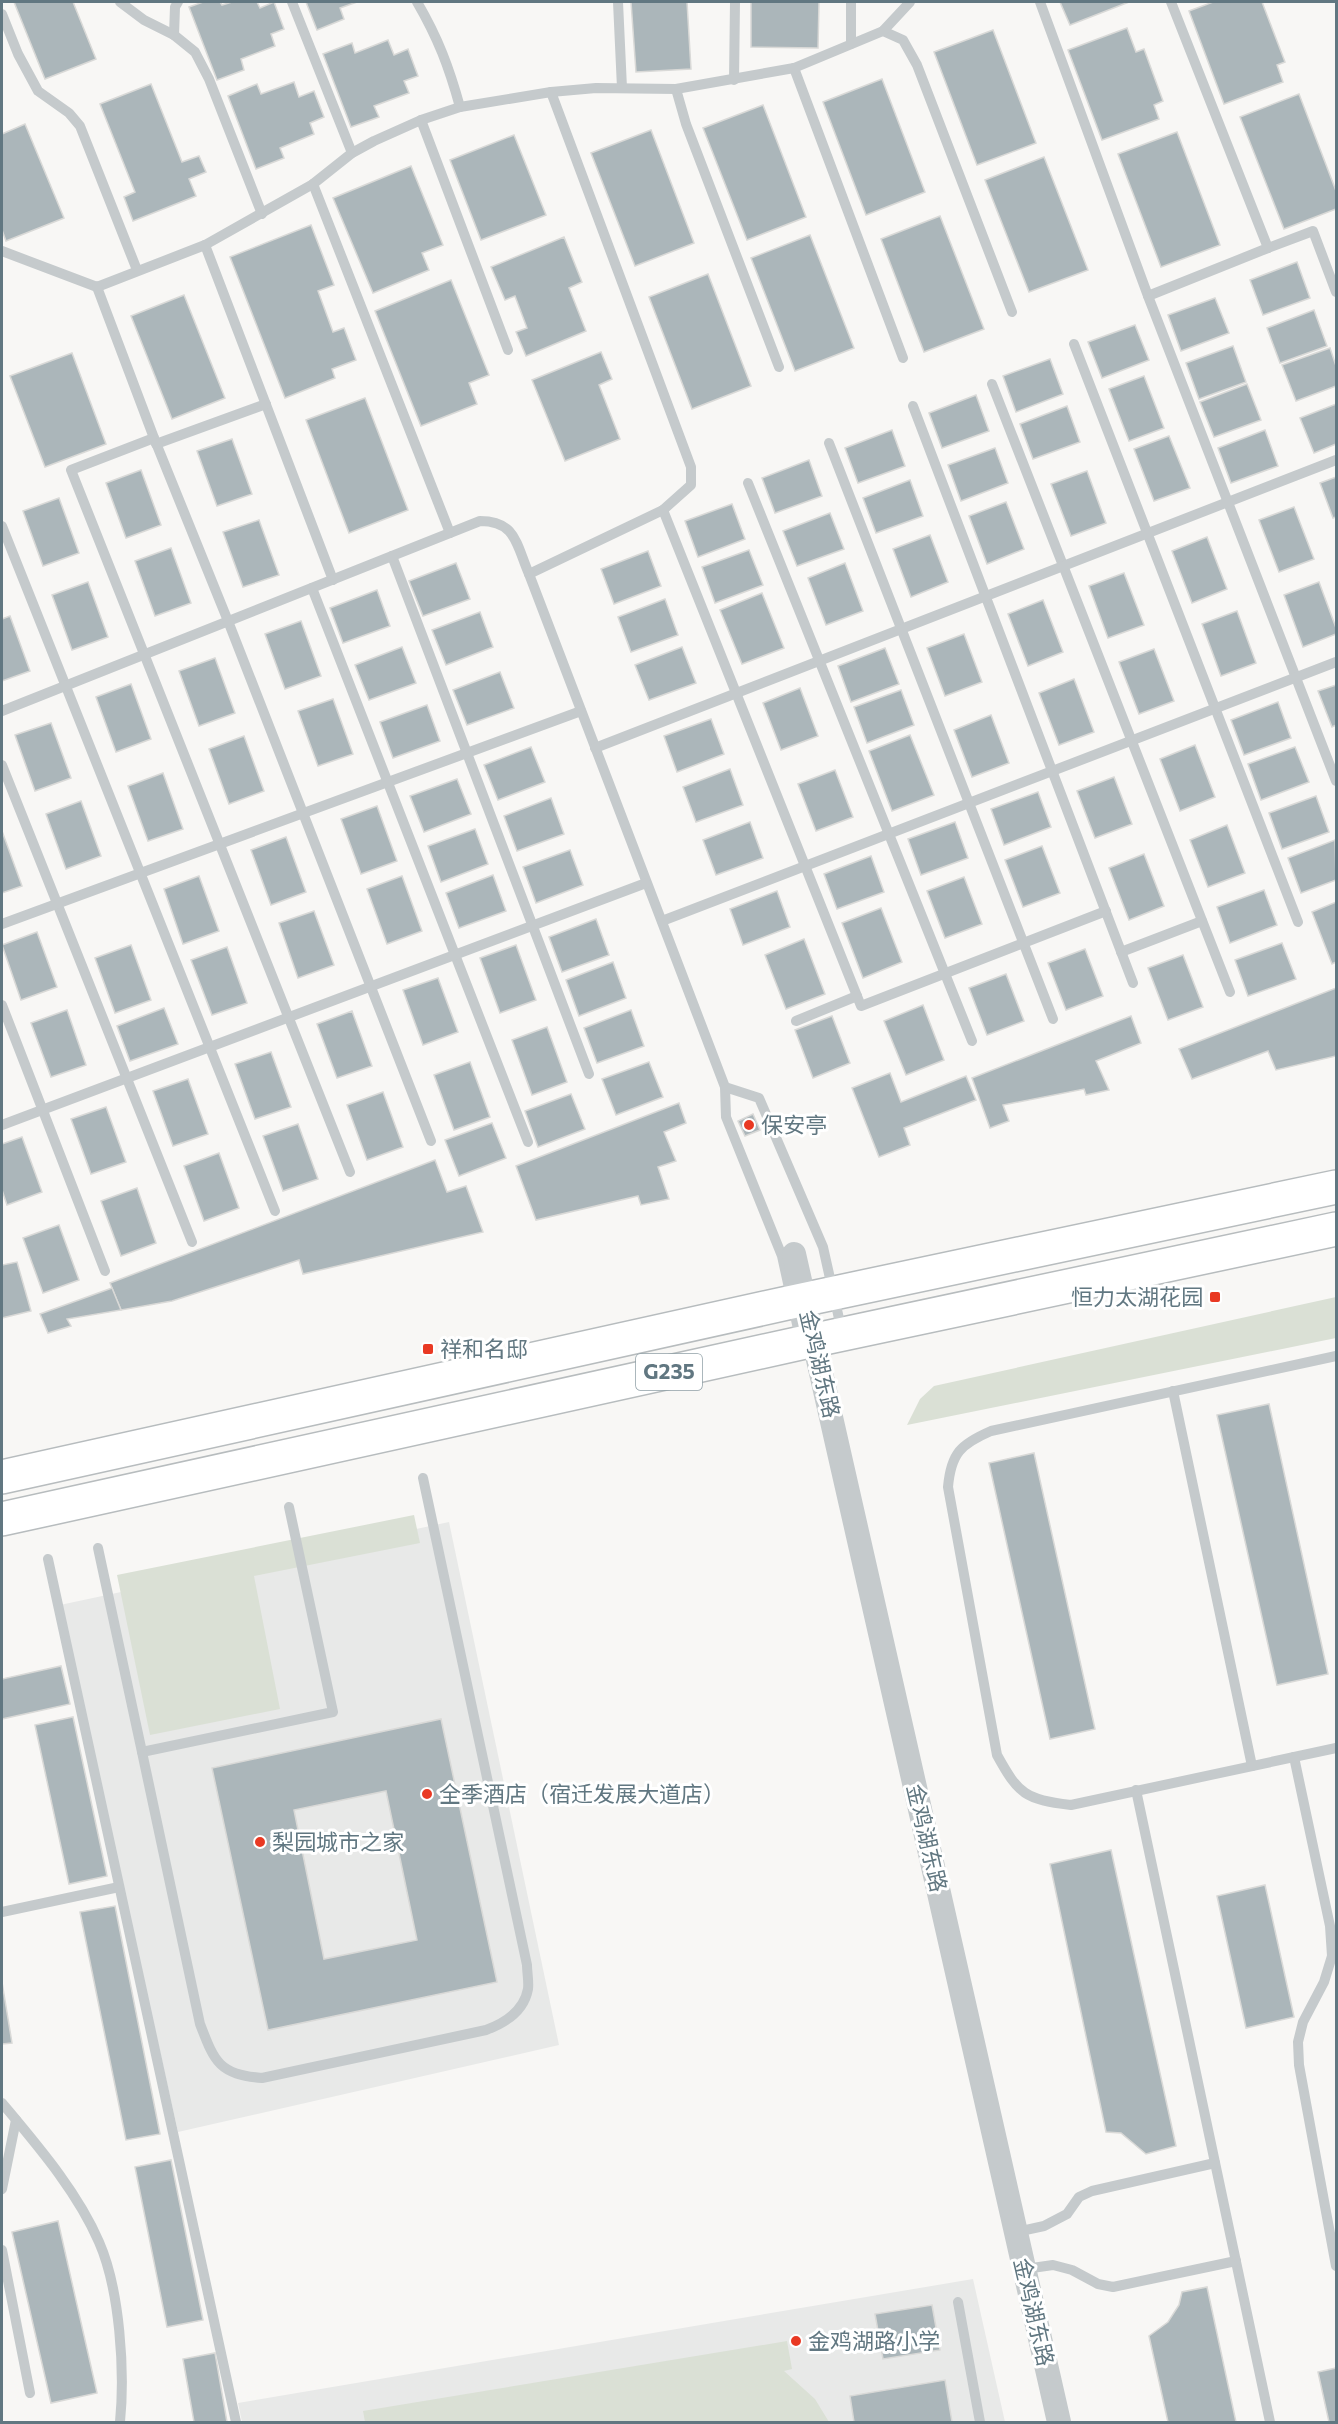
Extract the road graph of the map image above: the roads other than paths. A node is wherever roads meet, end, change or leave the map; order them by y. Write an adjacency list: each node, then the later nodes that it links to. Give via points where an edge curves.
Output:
1 (120, 2): 15 (lane)
2 (178, 2): 15 (lane)
3 (292, 2): 24 (lane)
4 (417, 2): 22 (lane, via 436,35)
5 (618, 2): 19 (lane)
6 (735, 2): 18 (lane)
7 (851, 2): 16 (lane)
8 (909, 2): 14 (lane)
9 (1032, 2): 13 (lane)
10 (1040, 2): 13 (lane)
11 (1171, 2): 28 (lane)
12 (2, 14): 30 (lane, via 38,92 69,113 80,126)
13 (1045, 15): 33 (lane)
14 (884, 31): 16 (lane); 34 (lane, via 903,40 917,65)
15 (174, 35): 26 (lane, via 195,52 209,79)
16 (851, 44): 17 (lane)
17 (794, 68): 18 (lane); 37 (lane)
18 (734, 80): 20 (lane)
19 (622, 88): 20 (lane); 21 (lane)
20 (676, 89): 38 (lane)
21 (551, 92): 22 (lane); 47 (lane, via 691,467 691,485)
22 (460, 107): 23 (lane)
23 (421, 120): 24 (lane); 36 (lane)
24 (352, 153): 25 (lane)
25 (313, 184): 26 (lane); 49 (lane)
26 (262, 214): 27 (lane)
27 (205, 245): 30 (lane); 40 (lane)
28 (1268, 248): 32 (lane, via 1313,231); 33 (lane)
29 (2, 251): 31 (lane)
30 (137, 270): 31 (lane)
31 (97, 286): 42 (lane)
32 (1336, 292)
33 (1148, 296): 46 (lane)
34 (1012, 312)
35 (1074, 344): 50 (lane)
36 (508, 350)
37 (903, 358)
38 (779, 367)
39 (992, 384): 52 (lane)
40 (266, 405): 42 (lane); 54 (lane)
41 (913, 406): 56 (lane)
42 (155, 441): 57 (lane); 59 (lane, via 71,470)
43 (829, 442): 58 (lane)
44 (1336, 460): 46 (lane)
45 (748, 483): 60 (lane)
46 (1228, 502): 50 (lane); 62 (lane)
47 (663, 510): 53 (lane); 64 (lane)
48 (2, 526): 63 (lane)
49 (450, 533): 51 (lane); 53 (lane, via 480,521 496,521 509,529)
50 (1148, 534): 52 (lane); 65 (lane)
51 (392, 556): 54 (lane); 70 (lane)
52 (1063, 567): 56 (lane); 68 (lane)
53 (529, 574): 67 (lane)
54 (333, 580): 55 (lane)
55 (312, 588): 57 (lane); 74 (lane)
56 (986, 596): 58 (lane); 72 (lane)
57 (228, 621): 59 (lane); 76 (lane)
58 (901, 629): 60 (lane); 75 (lane)
59 (144, 654): 63 (lane); 78 (lane)
60 (820, 661): 64 (lane); 77 (lane)
61 (1336, 662): 62 (lane)
62 (1296, 677): 65 (lane); 73 (lane)
63 (65, 686): 66 (lane); 80 (lane)
64 (736, 694): 69 (lane); 79 (lane)
65 (1216, 708): 68 (lane); 86 (lane)
66 (2, 711)
67 (581, 711): 69 (lane); 70 (lane)
68 (1132, 741): 72 (lane); 85 (lane)
69 (595, 748): 81 (lane)
70 (467, 753): 74 (lane); 88 (lane)
71 (2, 765): 82 (lane)
72 (1052, 771): 75 (lane); 83 (lane)
73 (1336, 781)
74 (388, 782): 76 (lane); 91 (lane)
75 (969, 803): 77 (lane); 89 (lane)
76 (303, 813): 78 (lane); 94 (lane)
77 (889, 834): 79 (lane); 92 (lane)
78 (219, 844): 80 (lane); 98 (lane)
79 (805, 866): 84 (lane); 96 (lane)
80 (140, 873): 82 (lane); 102 (lane)
81 (646, 883): 84 (lane); 88 (lane)
82 (57, 903): 87 (lane); 104 (lane)
83 (1106, 911): 89 (lane); 90 (lane)
84 (662, 921): 105 (lane)
85 (1202, 921): 90 (lane); 95 (lane)
86 (1298, 922)
87 (2, 924)
88 (533, 926): 91 (lane); 103 (lane)
89 (1023, 943): 92 (lane); 99 (lane)
90 (1121, 952): 93 (lane)
91 (455, 955): 94 (lane); 109 (lane)
92 (945, 973): 96 (lane, via 861,1006); 101 (lane)
93 (1133, 983)
94 (371, 987): 98 (lane); 108 (lane)
95 (1230, 992)
96 (857, 996): 100 (lane)
97 (2, 1005): 106 (lane)
98 (288, 1018): 102 (lane); 110 (lane)
99 (1053, 1020)
100 (796, 1021)
101 (972, 1041)
102 (209, 1047): 104 (lane); 112 (lane)
103 (589, 1074)
104 (126, 1078): 106 (lane); 114 (lane)
105 (725, 1087): 117 (lane, via 726,1117 783,1256); 117 (lane, via 759,1098 823,1247)
106 (42, 1110): 107 (lane); 116 (lane)
107 (2, 1125)
108 (431, 1141)
109 (528, 1142)
110 (350, 1172)
111 (1336, 1187): 117 (highway, G235)
112 (275, 1211)
113 (1336, 1229): 118 (highway, G235)
114 (192, 1242)
115 (794, 1254): 117 (street, 金鸡湖东路)
116 (105, 1271)
117 (810, 1298): 118 (street, 金鸡湖东路); 121 (highway, G235)
118 (819, 1339): 124 (highway, G235); 138 (street, 金鸡湖东路)
119 (1336, 1356): 120 (lane)
120 (1173, 1391): 130 (lane); 131 (lane, via 991,1431 972,1439 959,1449 950,1467 948,1487 997,1755 1008,1774 1021,1792 1046,1802 1071,1805)
121 (2, 1477)
122 (423, 1478): 128 (lane, via 526,1965 528,1989 519,2008 505,2023 262,2078 227,2071 209,2046 200,2024)
123 (289, 1507): 128 (lane, via 333,1712)
124 (2, 1519)
125 (98, 1548): 128 (lane)
126 (48, 1559): 132 (lane)
127 (1336, 1748): 129 (lane)
128 (142, 1752)
129 (1294, 1757): 130 (lane); 141 (lane, via 1330,1926 1332,1956 1298,2042)
130 (1252, 1766): 131 (lane)
131 (1136, 1790): 136 (lane)
132 (119, 1887): 133 (lane); 146 (lane)
133 (2, 1912)
134 (2, 2103): 135 (lane)
135 (16, 2120): 137 (lane); 145 (lane, via 72,2193 99,2242 119,2332 123,2390)
136 (1215, 2163): 138 (lane, via 1092,2191 1079,2197 1067,2214 1044,2226); 140 (lane)
137 (2, 2189)
138 (1016, 2232): 142 (street, 金鸡湖东路)
139 (2, 2250): 144 (lane)
140 (1236, 2261): 142 (lane, via 1113,2287 1053,2265); 149 (lane)
141 (1336, 2266)
142 (1025, 2269): 148 (street, 金鸡湖东路)
143 (958, 2302): 147 (lane)
144 (30, 2393)
145 (120, 2422)
146 (236, 2422)
147 (980, 2422)
148 (1059, 2422)
149 (1270, 2422)

